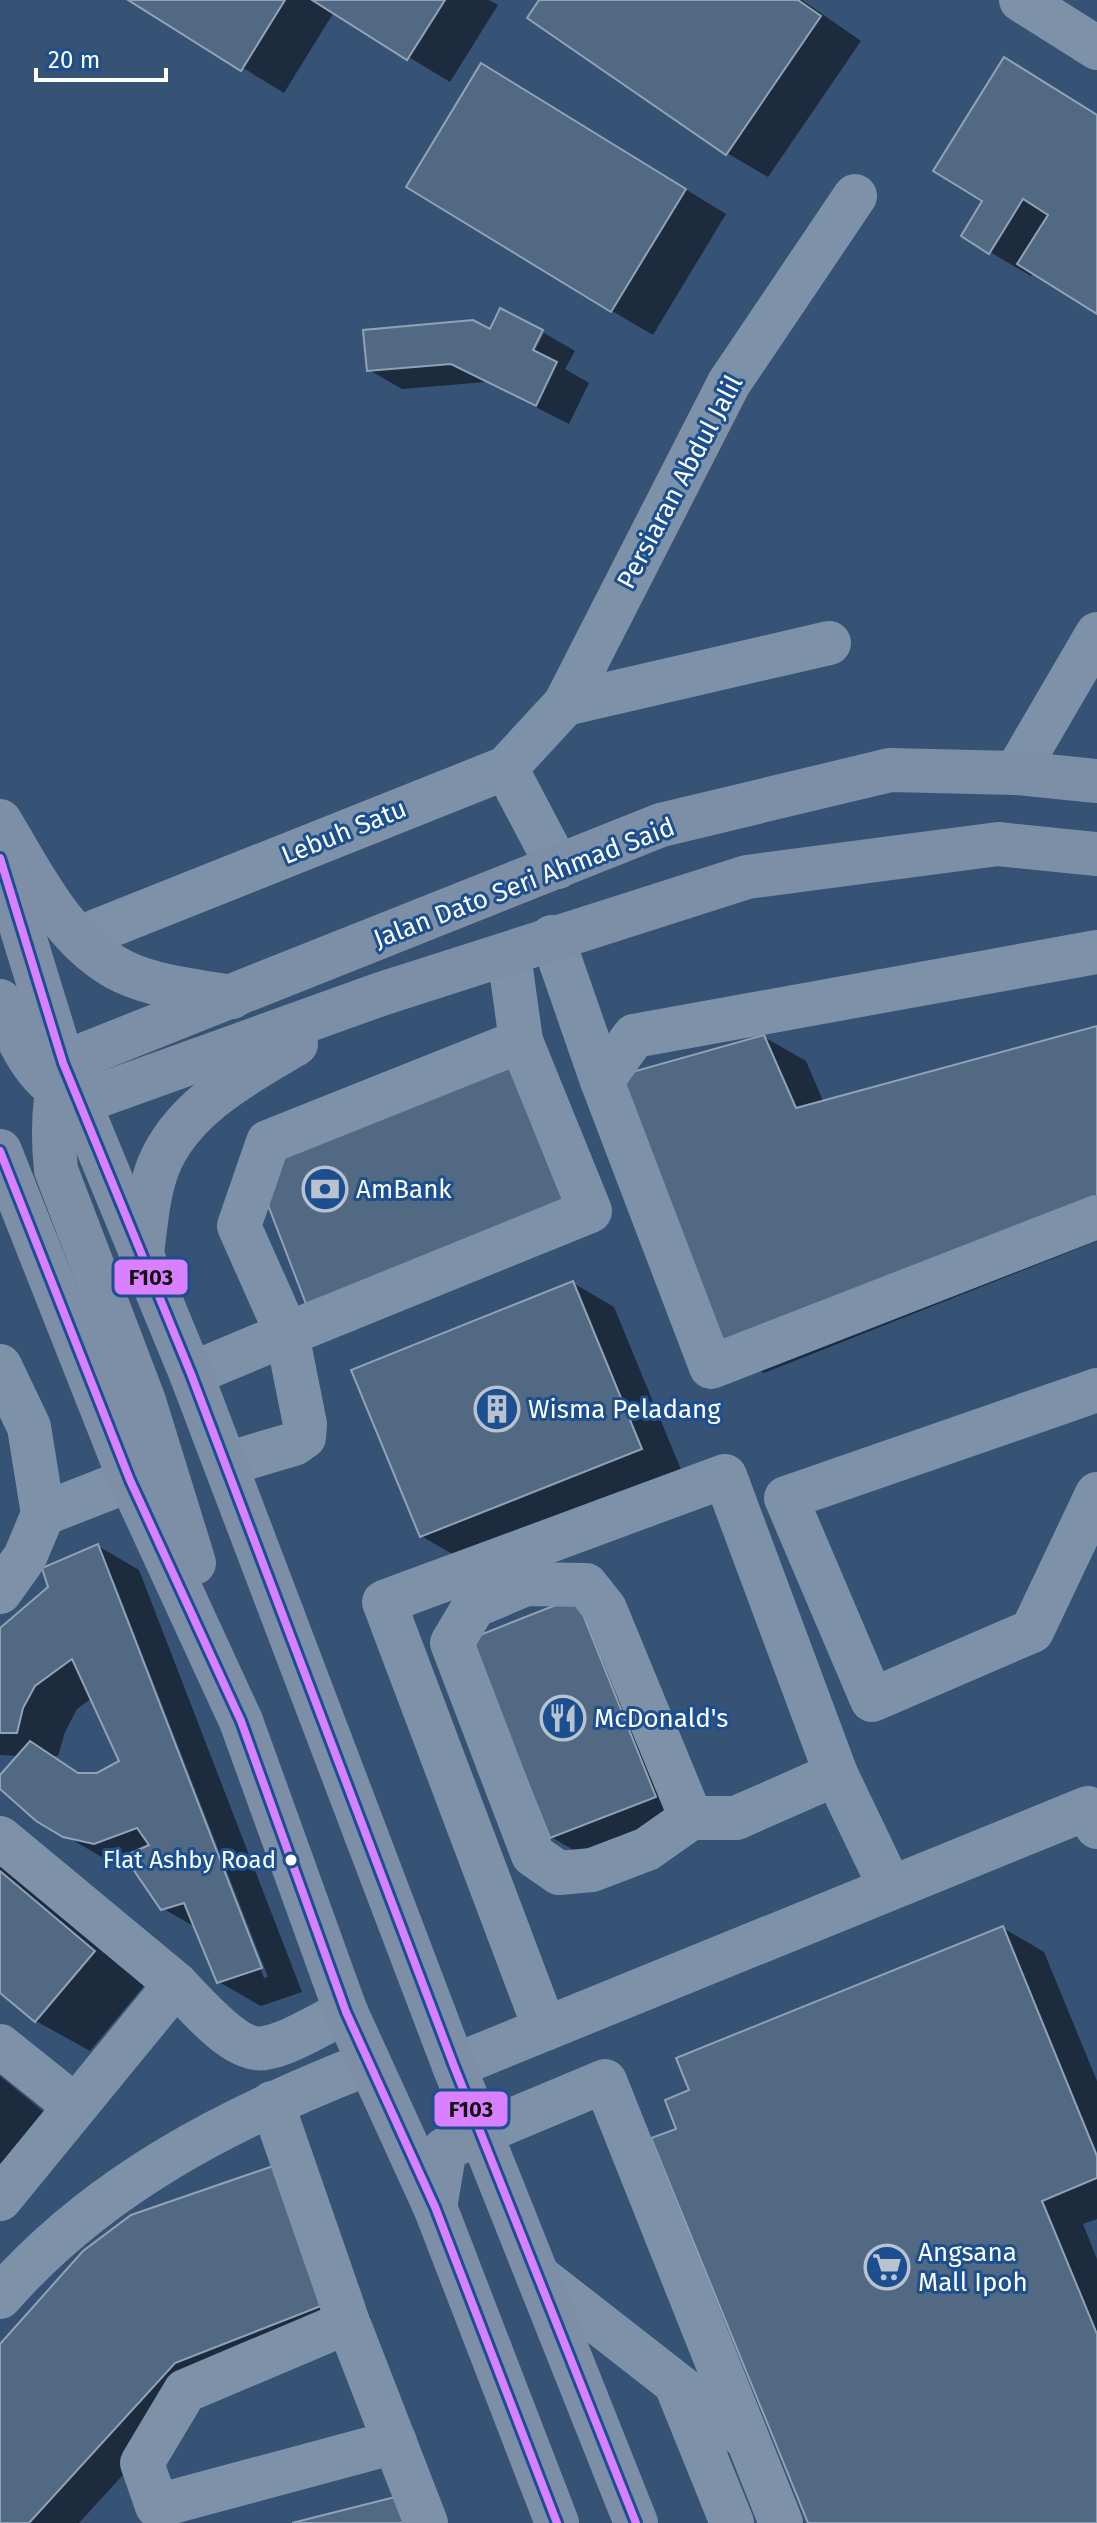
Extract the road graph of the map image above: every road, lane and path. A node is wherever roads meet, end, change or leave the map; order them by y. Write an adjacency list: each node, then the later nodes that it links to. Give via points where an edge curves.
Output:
1 (1021, 0): 2 (street)
2 (1097, 48)
3 (855, 196): 6 (street, Persiaran Abdul Jalil, via 729,383)
4 (1097, 634): 8 (street)
5 (829, 643): 6 (street)
6 (565, 704): 7 (street, Persiaran Abdul Jalil)
7 (506, 768): 13 (street); 15 (street, Lebuh Satu)
8 (1016, 773): 9 (main road, Jalan Dato Seri Ahmad Said); 13 (main road, Jalan Dato Seri Ahmad Said, via 890,770 661,825)
9 (1097, 781)
10 (0, 821): 15 (main road, via 51,905)
11 (1097, 854): 14 (main road, Jalan Dato Seri Ahmad Said, via 998,844 747,877)
12 (0, 858): 23 (main road)
13 (558, 867): 19 (main road, Jalan Dato Seri Ahmad Said)
14 (552, 937): 17 (main road, Jalan Dato Seri Ahmad Said); 22 (street)
15 (79, 938): 19 (main road, via 125,972)
16 (1097, 952): 22 (street, via 634,1036)
17 (509, 955): 18 (main road, Jalan Dato Seri Ahmad Said); 21 (street)
18 (381, 994): 23 (main road, Jalan Dato Seri Ahmad Said); 26 (main road, via 215,1095 180,1130 159,1166)
19 (232, 997): 23 (main road, Jalan Dato Seri Ahmad Said)
20 (0, 1001): 23 (main road, via 27,1059)
21 (521, 1041): 27 (street, via 268,1142 239,1226); 27 (street, via 590,1211)
22 (602, 1081): 25 (street, via 711,1367)
23 (66, 1085): 26 (main road); 37 (main road, via 52,1137 56,1170 144,1401)
24 (0, 1151): 32 (main road)
25 (1097, 1217)
26 (142, 1253): 29 (main road)
27 (287, 1334): 29 (street); 31 (street, via 304,1437)
28 (0, 1366): 34 (street, via 29,1427)
29 (191, 1374): 31 (main road)
30 (1097, 1390): 33 (street, via 786,1498 872,1700 1032,1631)
31 (226, 1464): 49 (main road)
32 (130, 1480): 34 (street); 37 (main road)
33 (1097, 1494)
34 (43, 1514): 35 (street, via 25,1557)
35 (0, 1592)
36 (452, 1643): 39 (street, via 533,1855 559,1873 592,1870 647,1849); 39 (street, via 474,1606 526,1584 586,1585 605,1609); 42 (street, via 443,1684 477,1804)
37 (241, 1721): 45 (main road)
38 (836, 1774): 39 (street, via 736,1818); 42 (street, via 725,1476 384,1602); 43 (street)
39 (691, 1818)
40 (1097, 1827): 43 (street, via 1088,1808)
41 (0, 1838): 44 (street)
42 (477, 1844): 46 (street)
43 (890, 1887): 46 (street)
44 (176, 1984): 45 (street, via 245,2046 264,2049); 51 (street)
45 (346, 2012): 48 (main road)
46 (545, 2029): 49 (street)
47 (0, 2046): 51 (street)
48 (367, 2064): 50 (street); 54 (main road)
49 (454, 2066): 52 (main road)
50 (272, 2103): 56 (street, via 199,2139 115,2191 38,2254); 57 (street)
51 (75, 2106): 53 (street)
52 (481, 2133): 54 (main road, via 445,2149); 55 (main road); 59 (street, via 605,2081)
53 (0, 2199)
54 (435, 2207): 62 (main road)
55 (538, 2276): 58 (street); 63 (main road)
56 (0, 2297)
57 (348, 2322): 60 (street); 60 (street, via 185,2391 142,2463 157,2506)
58 (677, 2387): 59 (street); 64 (street)
59 (748, 2439): 65 (street)
60 (395, 2442): 61 (street)
61 (426, 2523)
62 (557, 2523)
63 (636, 2523)
64 (732, 2523)
65 (781, 2523)

